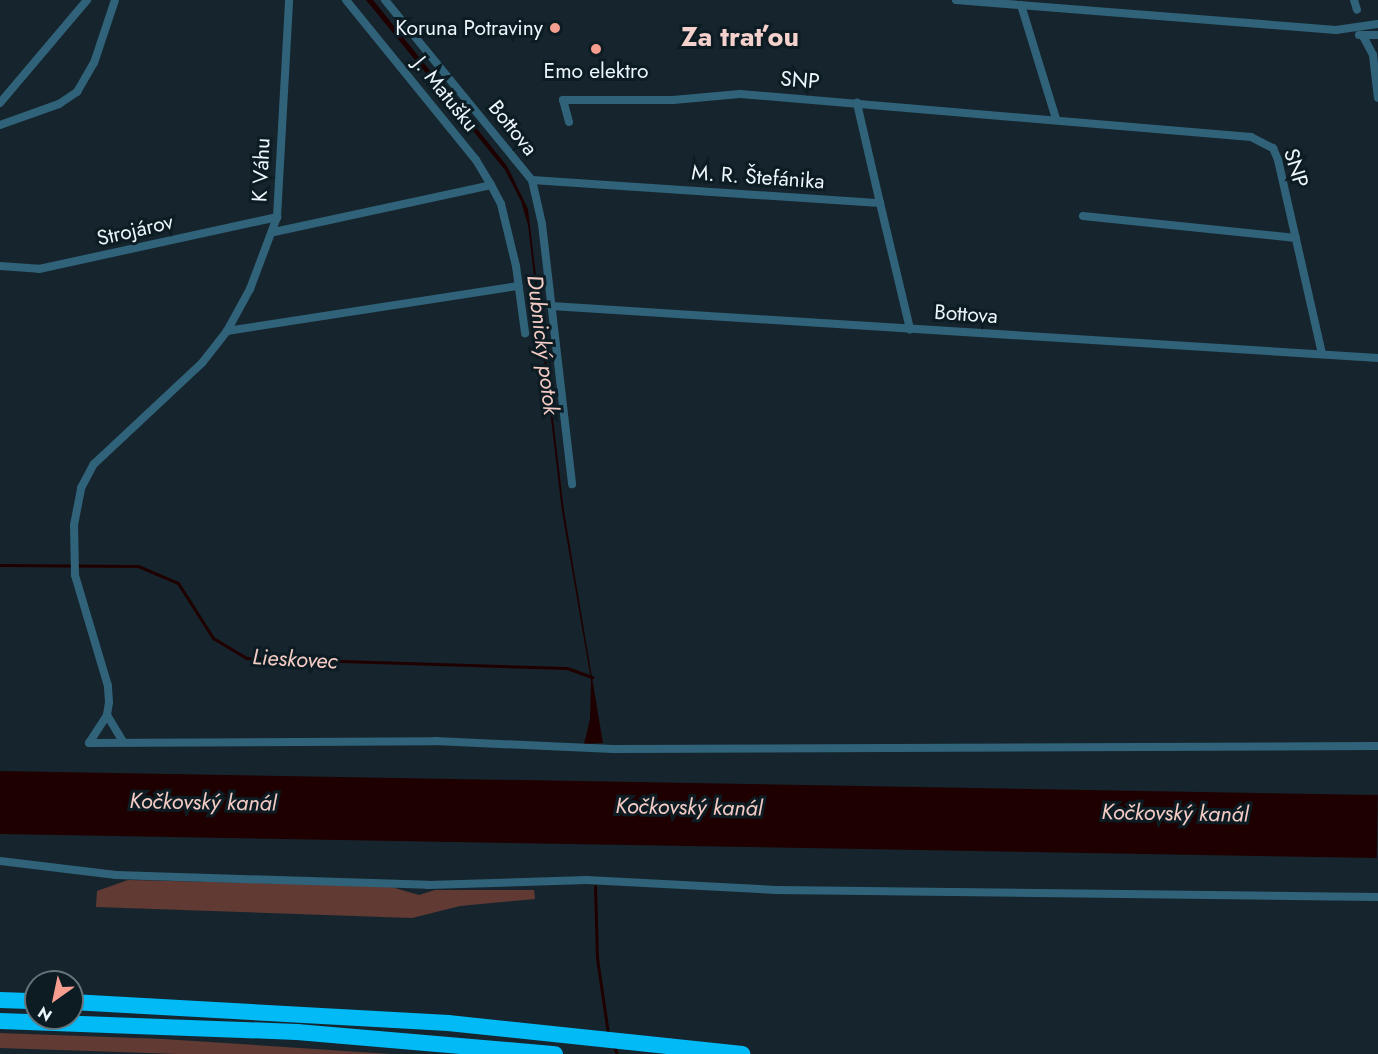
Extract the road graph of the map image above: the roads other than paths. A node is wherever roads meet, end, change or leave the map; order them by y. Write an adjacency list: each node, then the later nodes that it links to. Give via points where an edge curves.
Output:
1 (87, 0): 17 (street)
2 (115, 0): 21 (street, via 94,63 77,92 59,104)
3 (289, 0): 26 (street, K Váhu)
4 (346, 0): 23 (street, J. Matušku, via 476,160)
5 (385, 0): 22 (street, Bottova)
6 (956, 0): 8 (street)
7 (1354, 0): 9 (street)
8 (1021, 5): 11 (street); 19 (street)
9 (1357, 10)
10 (1378, 24): 11 (street)
11 (1344, 30): 13 (street)
12 (1378, 35): 13 (street)
13 (1363, 36): 14 (street)
14 (1376, 52): 16 (street)
15 (1378, 86): 16 (street)
16 (1378, 97)
17 (0, 103)
18 (858, 103): 19 (street, SNP); 20 (street, SNP, via 740,94 673,100 585,97 563,100); 24 (street)
19 (1056, 119): 28 (street, SNP, via 1263,141 1273,148 1278,160)
20 (569, 122)
21 (0, 124)
22 (532, 180): 24 (street, M. R. Štefánika); 31 (street, Bottova, via 542,224)
23 (491, 185): 27 (street); 30 (street, J. Matušku, via 501,204)
24 (880, 203): 32 (street)
25 (1083, 216): 28 (street)
26 (276, 217): 27 (street, K Váhu); 29 (street, Strojárov, via 39,269)
27 (274, 232): 33 (street, K Váhu)
28 (1296, 238): 35 (street, SNP)
29 (0, 266)
30 (519, 286): 33 (street); 34 (street, J. Matušku)
31 (551, 306): 32 (street, Bottova); 37 (street, Bottova)
32 (910, 329): 35 (street, Bottova)
33 (227, 331): 38 (street, K Váhu, via 178,387 94,464 78,500 75,575 108,686)
34 (525, 333)
35 (1322, 354): 36 (street, Bottova)
36 (1378, 358)
37 (572, 484)
38 (107, 715): 39 (street); 39 (street, via 89,742)
39 (123, 742): 40 (street, via 435,741 613,749)
40 (1378, 746)
41 (0, 861): 42 (street, via 107,875 428,885 587,880 776,890)
42 (1378, 897)
43 (0, 1000): 44 (highway)
44 (24, 1001)
45 (84, 1003): 48 (highway, via 308,1013 626,1040)
46 (0, 1021): 47 (highway, via 297,1032)
47 (555, 1054)
48 (742, 1054)

